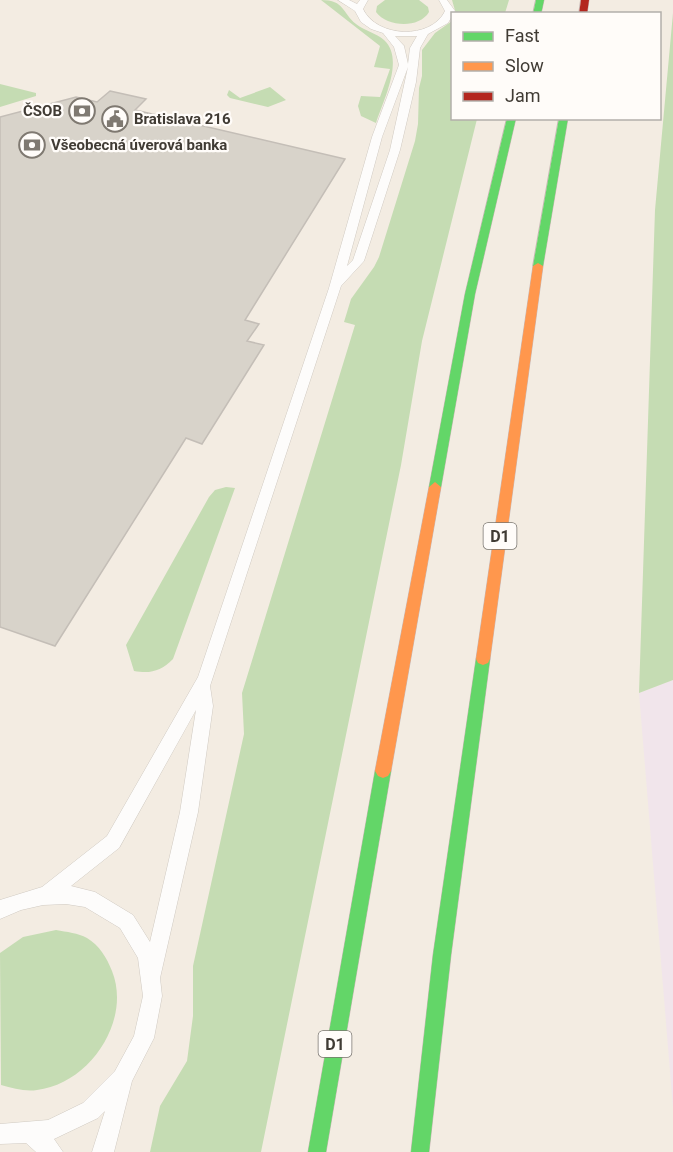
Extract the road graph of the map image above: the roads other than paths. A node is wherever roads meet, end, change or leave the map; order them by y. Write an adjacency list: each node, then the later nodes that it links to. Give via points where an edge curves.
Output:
1 (342, 0): 3 (lane)
2 (443, 0): 5 (lane, via 450,11 448,18 442,25)
3 (362, 4): 4 (lane, via 366,22)
4 (386, 31): 5 (lane); 8 (lane, via 399,46 404,65 377,137)
5 (424, 32): 8 (lane, via 415,48 395,150 358,261)
6 (512, 120): 18 (highway, D1, via 470,294)
7 (564, 120): 19 (highway, D1, via 532,302 442,955)
8 (335, 288): 9 (lane)
9 (202, 686): 10 (lane, via 112,842); 12 (lane, via 206,706 189,812)
10 (46, 895): 11 (lane); 12 (lane, via 86,898 115,913 137,937)
11 (0, 910)
12 (151, 976): 13 (lane, via 148,1028)
13 (124, 1079): 15 (lane, via 95,1109 56,1131); 17 (lane)
14 (0, 1134): 15 (lane)
15 (34, 1136): 16 (lane)
16 (52, 1152)
17 (103, 1152)
18 (317, 1152)
19 (420, 1152)

